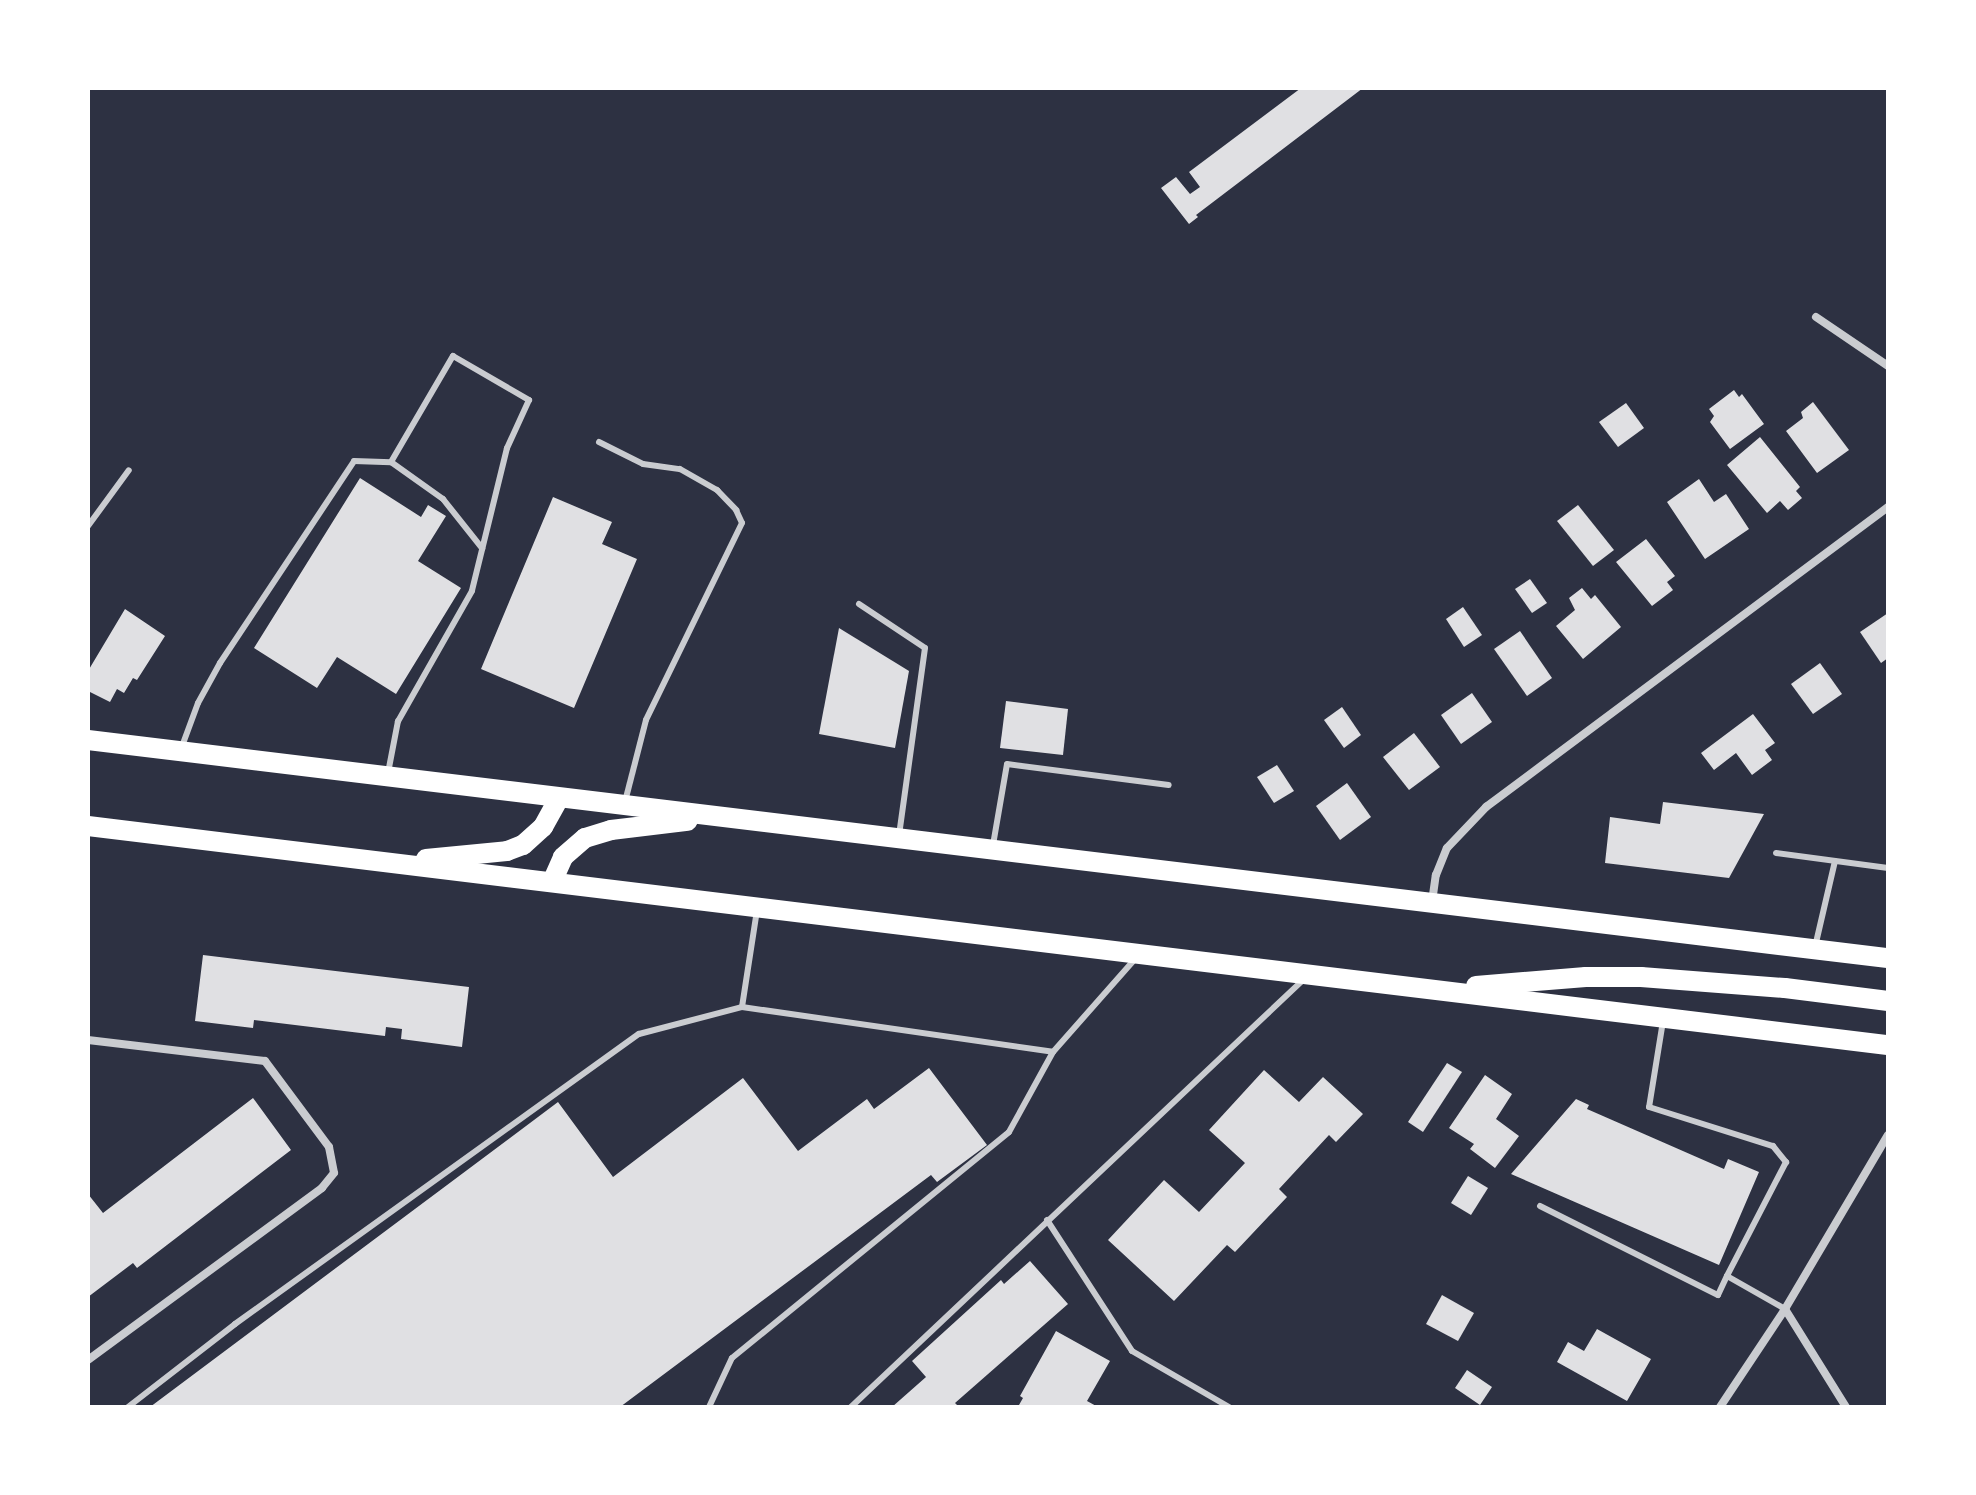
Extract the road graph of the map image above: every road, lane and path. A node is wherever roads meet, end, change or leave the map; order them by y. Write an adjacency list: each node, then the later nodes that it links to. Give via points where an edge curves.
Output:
1 (1816, 317): 2 (street)
2 (1888, 366)
3 (599, 442): 15 (lane, via 643,464 693,476 717,490 742,523 646,720)
4 (391, 462): 8 (lane, via 443,499); 8 (lane, via 453,356 529,400 507,448); 11 (lane, via 354,461 220,663)
5 (129, 470): 7 (lane)
6 (1888, 507): 25 (street, via 1486,807 1447,848)
7 (88, 526)
8 (482, 548): 12 (lane, via 472,591 398,721)
9 (859, 604): 18 (lane, via 925,648)
10 (88, 740): 11 (main road)
11 (180, 751): 12 (main road)
12 (388, 777): 14 (main road)
13 (1169, 785): 19 (lane, via 1007,764)
14 (559, 798): 15 (main road); 22 (main road, via 543,827 523,845)
15 (624, 805): 16 (main road)
16 (723, 817): 18 (main road); 24 (main road, via 585,838 563,857)
17 (88, 826): 22 (main road)
18 (899, 837): 19 (main road)
19 (992, 848): 25 (main road)
20 (1776, 853): 21 (lane)
21 (1835, 861): 23 (lane); 27 (lane)
22 (386, 863): 24 (main road)
23 (1888, 868)
24 (552, 882): 26 (main road)
25 (1432, 902): 27 (main road)
26 (758, 907): 28 (main road); 33 (lane)
27 (1815, 949): 29 (main road)
28 (1140, 954): 30 (main road); 37 (lane)
29 (1888, 958)
30 (1309, 974): 31 (main road); 40 (lane)
31 (1437, 990): 32 (main road, via 1641,977); 34 (main road)
32 (1888, 1001)
33 (742, 1007): 37 (lane); 44 (lane, via 639,1034)
34 (1663, 1018): 36 (main road); 41 (lane, via 1649,1107 1773,1146 1786,1162)
35 (88, 1040): 43 (street, via 265,1061 329,1147 334,1173 322,1188)
36 (1888, 1045)
37 (1053, 1052): 45 (lane, via 1009,1132 732,1358)
38 (1888, 1135): 42 (street)
39 (1540, 1206): 41 (lane, via 1718,1295)
40 (1047, 1220): 46 (lane); 47 (lane, via 1132,1351)
41 (1727, 1276): 42 (lane)
42 (1785, 1309): 48 (street); 49 (street)
43 (88, 1360)
44 (128, 1407)
45 (709, 1407)
46 (851, 1407)
47 (1229, 1407)
48 (1720, 1407)
49 (1846, 1407)

